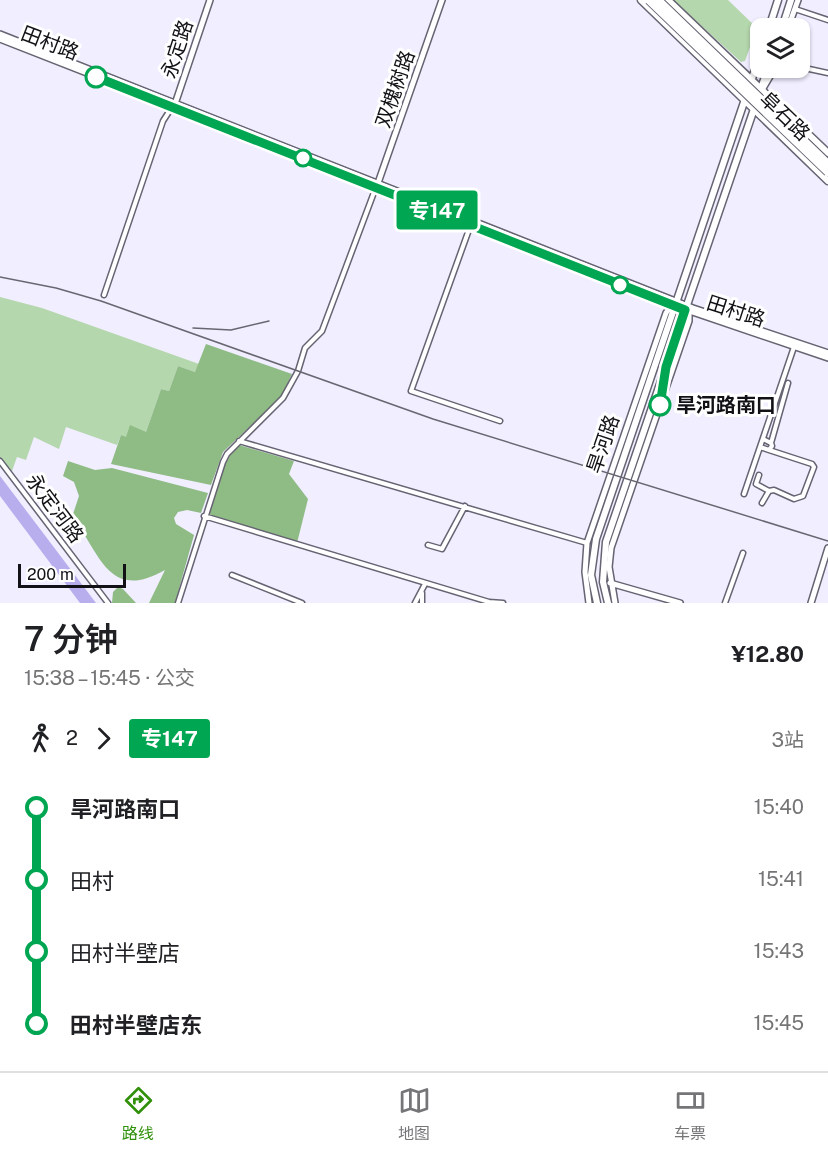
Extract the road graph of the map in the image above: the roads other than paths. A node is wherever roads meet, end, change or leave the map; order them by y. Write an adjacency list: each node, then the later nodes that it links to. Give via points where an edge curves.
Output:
1 (210, 0): 26 (main road, 永定路)
2 (441, 0): 32 (main road, 双槐树路)
3 (641, 0): 25 (main road, 阜石路)
4 (649, 0): 30 (highway, 阜石路, bridge)
5 (658, 0): 29 (highway, 阜石路, bridge)
6 (669, 0): 23 (main road, 阜石路)
7 (773, 0): 11 (main road)
8 (778, 0): 12 (main road)
9 (795, 0): 10 (main road); 13 (main road)
10 (795, 9): 14 (main road); 15 (street)
11 (772, 18)
12 (772, 18)
13 (787, 18)
14 (792, 18)
15 (828, 20)
16 (0, 34): 26 (main road, 田村路)
17 (0, 39): 26 (main road, 田村路)
18 (810, 70): 19 (street)
19 (828, 73)
20 (753, 78): 23 (main road, 旱河路)
21 (765, 78): 24 (main road, 旱河路)
22 (769, 78): 24 (main road)
23 (752, 81): 24 (main road, 阜石路); 25 (main road, 旱河路)
24 (762, 90): 27 (main road, 旱河路); 28 (main road, 阜石路)
25 (746, 102): 27 (main road, 阜石路); 35 (main road, 旱河路)
26 (174, 105): 32 (main road, 田村路); 34 (street, via 163,121)
27 (755, 110): 31 (main road, 阜石路); 36 (main road, 旱河路)
28 (828, 153)
29 (828, 164)
30 (828, 172)
31 (828, 181)
32 (377, 184): 33 (main road, 田村路); 35 (main road, 田村路); 47 (street, via 322,331 305,348 283,398)
33 (471, 224): 35 (main road, 田村路); 45 (street, via 411,391)
34 (104, 295)
35 (674, 304): 36 (main road, 田村路); 40 (main road, 旱河路); 43 (main road, 旱河路, via 666,313)
36 (687, 309): 37 (main road, 田村路); 38 (main road, 田村路); 41 (main road, 旱河路); 44 (main road, 旱河路, via 689,321)
37 (794, 346): 39 (main road, 田村路); 46 (street)
38 (828, 353)
39 (828, 358)
40 (657, 359): 43 (main road); 73 (main road, 旱河路, via 596,539 591,575)
41 (666, 367): 44 (main road); 74 (main road, 旱河路, via 606,542 603,576)
42 (788, 383): 48 (street)
43 (641, 384): 58 (main road, 旱河路)
44 (663, 396): 63 (main road, 旱河路, via 611,548)
45 (500, 421)
46 (763, 439): 48 (street); 49 (street)
47 (239, 441): 56 (street); 57 (street, via 223,462)
48 (771, 443): 50 (street)
49 (760, 447): 50 (street); 54 (street)
50 (769, 450): 53 (street, via 814,467 803,496 794,499)
51 (0, 461): 66 (street, 永定河路)
52 (759, 475): 53 (street, via 756,484)
53 (769, 491): 55 (street)
54 (744, 494)
55 (762, 503)
56 (465, 506): 58 (street); 59 (street, via 442,549)
57 (204, 516): 64 (street); 67 (street)
58 (587, 543): 72 (main road, 旱河路)
59 (428, 545)
60 (828, 548): 78 (main road)
61 (743, 553): 77 (street)
62 (232, 575): 68 (street)
63 (610, 583): 75 (main road, 旱河路); 76 (main road)
64 (425, 584): 65 (street); 71 (street)
65 (422, 592): 69 (street); 70 (street)
66 (108, 603)
67 (178, 603)
68 (302, 603)
69 (415, 603)
70 (422, 603)
71 (503, 603)
72 (589, 603)
73 (597, 603)
74 (608, 603)
75 (615, 603)
76 (680, 603)
77 (725, 603)
78 (811, 603)

